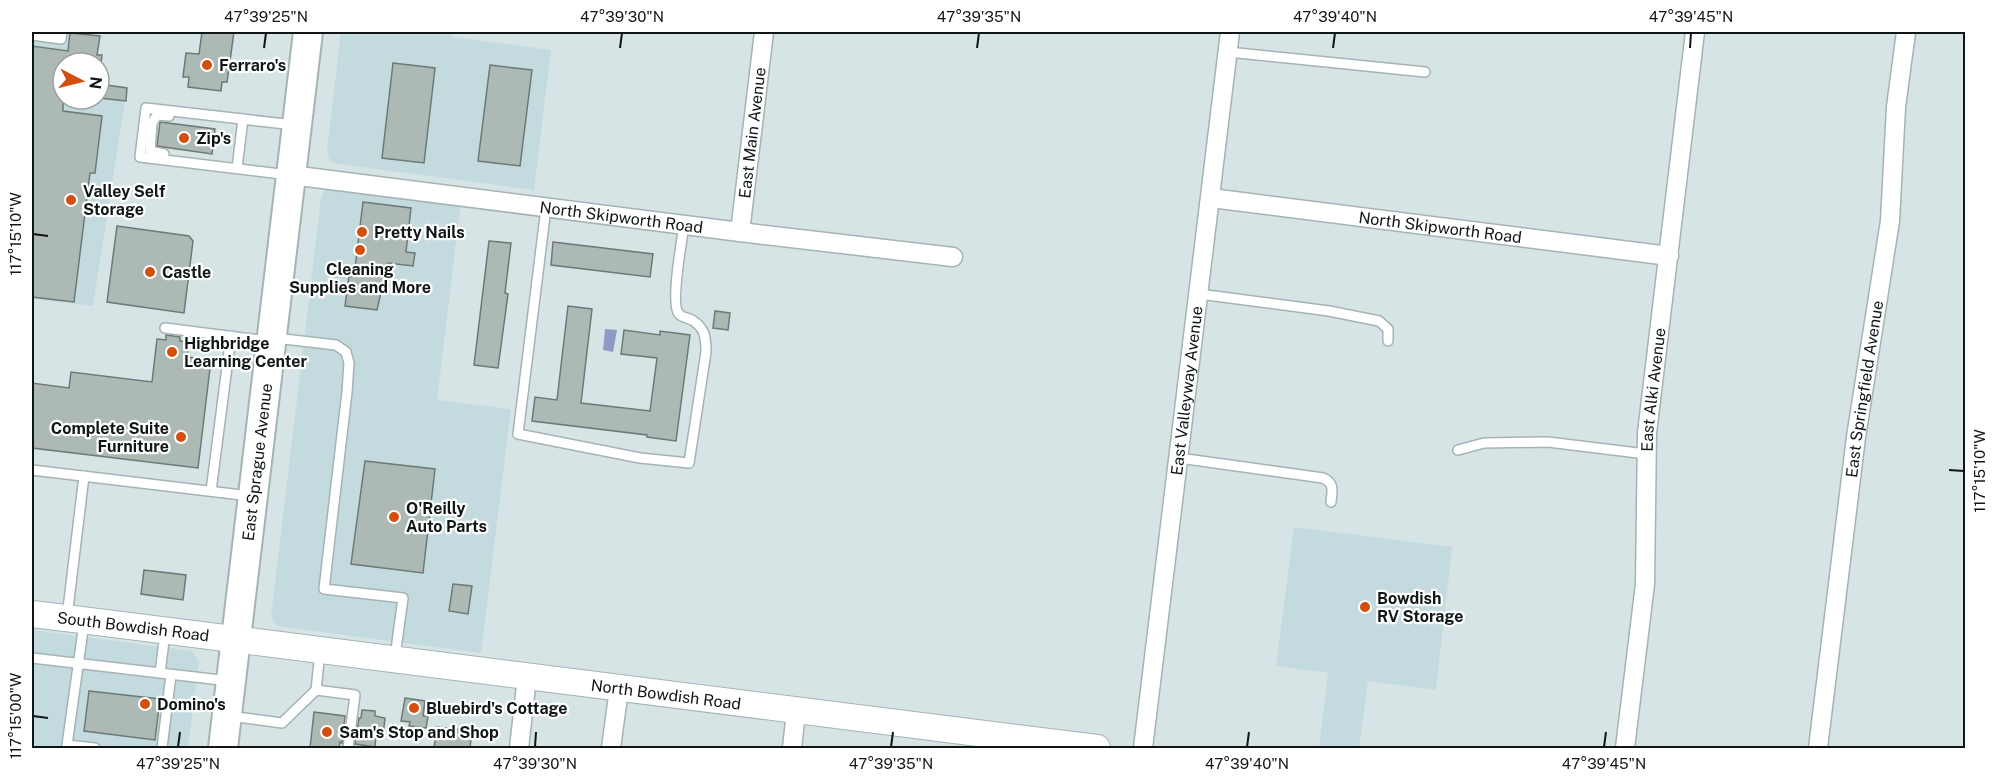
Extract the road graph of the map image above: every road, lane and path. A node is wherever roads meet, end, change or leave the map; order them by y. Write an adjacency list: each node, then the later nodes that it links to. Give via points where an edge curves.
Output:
1 (62, 32): 7 (lane, via 61,39)
2 (308, 32): 11 (main road, East Sprague Avenue)
3 (764, 32): 17 (street, East Main Avenue)
4 (1230, 32): 8 (street, East Valleyway Avenue)
5 (1695, 32): 19 (street, East Alki Avenue)
6 (1906, 32): 59 (street, East Springfield Avenue, via 1896,107 1890,220 1856,437)
7 (32, 35)
8 (1228, 52): 9 (lane); 14 (street, East Valleyway Avenue)
9 (1425, 72)
10 (243, 119): 11 (lane); 12 (lane); 12 (lane, via 146,108 140,157)
11 (296, 126): 13 (main road, East Sprague Avenue)
12 (237, 168): 13 (lane)
13 (291, 175): 15 (street, North Skipworth Road); 23 (main road, East Sprague Avenue)
14 (1211, 198): 19 (street, North Skipworth Road); 20 (street, East Valleyway Avenue)
15 (546, 208): 16 (street, North Skipworth Road); 16 (lane, via 518,434 640,458 689,463 706,339 702,328 679,314 676,306)
16 (684, 225): 17 (street, North Skipworth Road)
17 (740, 232): 18 (street, North Skipworth Road)
18 (953, 256)
19 (1669, 256): 26 (street, East Alki Avenue)
20 (1199, 294): 24 (lane, via 1379,321 1388,329); 27 (street, East Valleyway Avenue)
21 (165, 328): 22 (lane)
22 (231, 336): 23 (lane); 30 (lane)
23 (271, 339): 31 (main road, East Sprague Avenue); 39 (lane, via 336,345 346,352 347,392 324,589 403,598)
24 (1388, 341)
25 (1458, 450): 26 (lane, via 1485,443 1548,442)
26 (1646, 454): 58 (street, East Alki Avenue, via 1645,584)
27 (1179, 458): 32 (lane, via 1323,478 1331,483); 57 (street, East Valleyway Avenue)
28 (32, 470): 29 (lane)
29 (84, 476): 30 (lane); 34 (lane)
30 (211, 491): 31 (lane)
31 (252, 496): 36 (main road, East Sprague Avenue)
32 (1331, 502)
33 (32, 614): 34 (street, South Bowdish Road)
34 (75, 619): 35 (street, South Bowdish Road); 40 (lane)
35 (166, 630): 36 (street, South Bowdish Road); 41 (lane)
36 (235, 639): 37 (street, North Bowdish Road); 44 (main road, East Sprague Avenue)
37 (321, 650): 39 (street, North Bowdish Road); 46 (lane)
38 (32, 658): 40 (lane)
39 (394, 660): 43 (street, North Bowdish Road)
40 (78, 664): 41 (lane); 49 (lane, via 68,745)
41 (160, 674): 42 (lane)
42 (171, 675): 44 (lane); 50 (lane)
43 (527, 677): 45 (street, North Bowdish Road); 53 (street)
44 (231, 681): 48 (main road, East Sprague Avenue)
45 (619, 689): 47 (street, North Bowdish Road); 54 (street)
46 (316, 690): 48 (lane, via 282,723); 52 (lane, via 355,695)
47 (796, 712): 55 (street); 56 (street, North Bowdish Road)
48 (226, 716): 51 (main road, East Sprague Avenue)
49 (95, 748)
50 (162, 748)
51 (223, 748)
52 (348, 748)
53 (519, 748)
54 (611, 748)
55 (792, 748)
56 (1097, 748)
57 (1143, 748)
58 (1625, 748)
59 (1818, 748)

